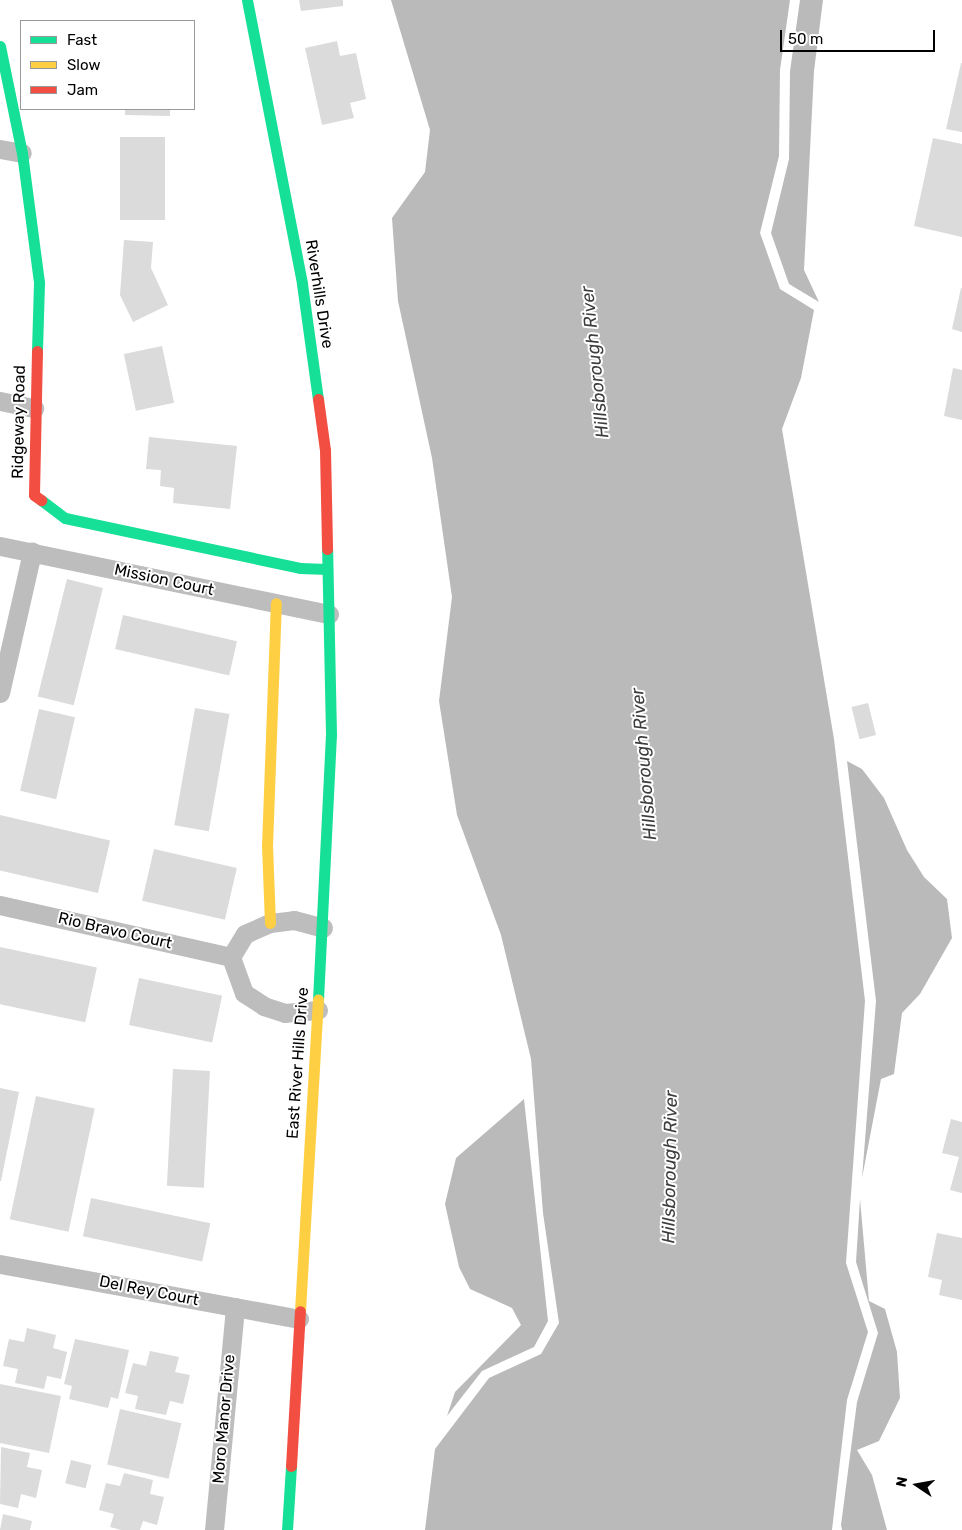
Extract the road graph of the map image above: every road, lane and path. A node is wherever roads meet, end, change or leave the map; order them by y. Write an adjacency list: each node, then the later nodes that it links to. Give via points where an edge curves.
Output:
1 (247, 0): 9 (street, Riverhills Drive, via 304,302 325,450)
2 (0, 46): 4 (street, Ridgeway Road)
3 (0, 149): 4 (street)
4 (22, 153): 6 (street, Ridgeway Road, via 39,283)
5 (0, 401): 6 (street)
6 (34, 408): 9 (street, Ridgeway Road, via 34,495 65,518 300,568)
7 (0, 546): 8 (street, Mission Court)
8 (32, 552): 10 (street, Mission Court); 12 (street)
9 (327, 569): 11 (street, Riverhills Drive)
10 (276, 603): 11 (street, Mission Court); 14 (street, via 267,846)
11 (328, 606): 15 (street, East River Hills Drive, via 331,734)
12 (0, 693)
13 (0, 905): 16 (street, Rio Bravo Court)
14 (270, 923): 15 (street, via 294,920); 16 (street, via 245,934)
15 (323, 928): 17 (street, East River Hills Drive)
16 (230, 957): 17 (street, via 244,993 264,1006 285,1013)
17 (318, 1010): 20 (street, East River Hills Drive)
18 (0, 1265): 19 (street, Del Rey Court)
19 (235, 1307): 20 (street, Del Rey Court); 21 (street, Moro Manor Drive)
20 (299, 1319): 22 (street, East River Hills Drive)
21 (214, 1530)
22 (287, 1530)

